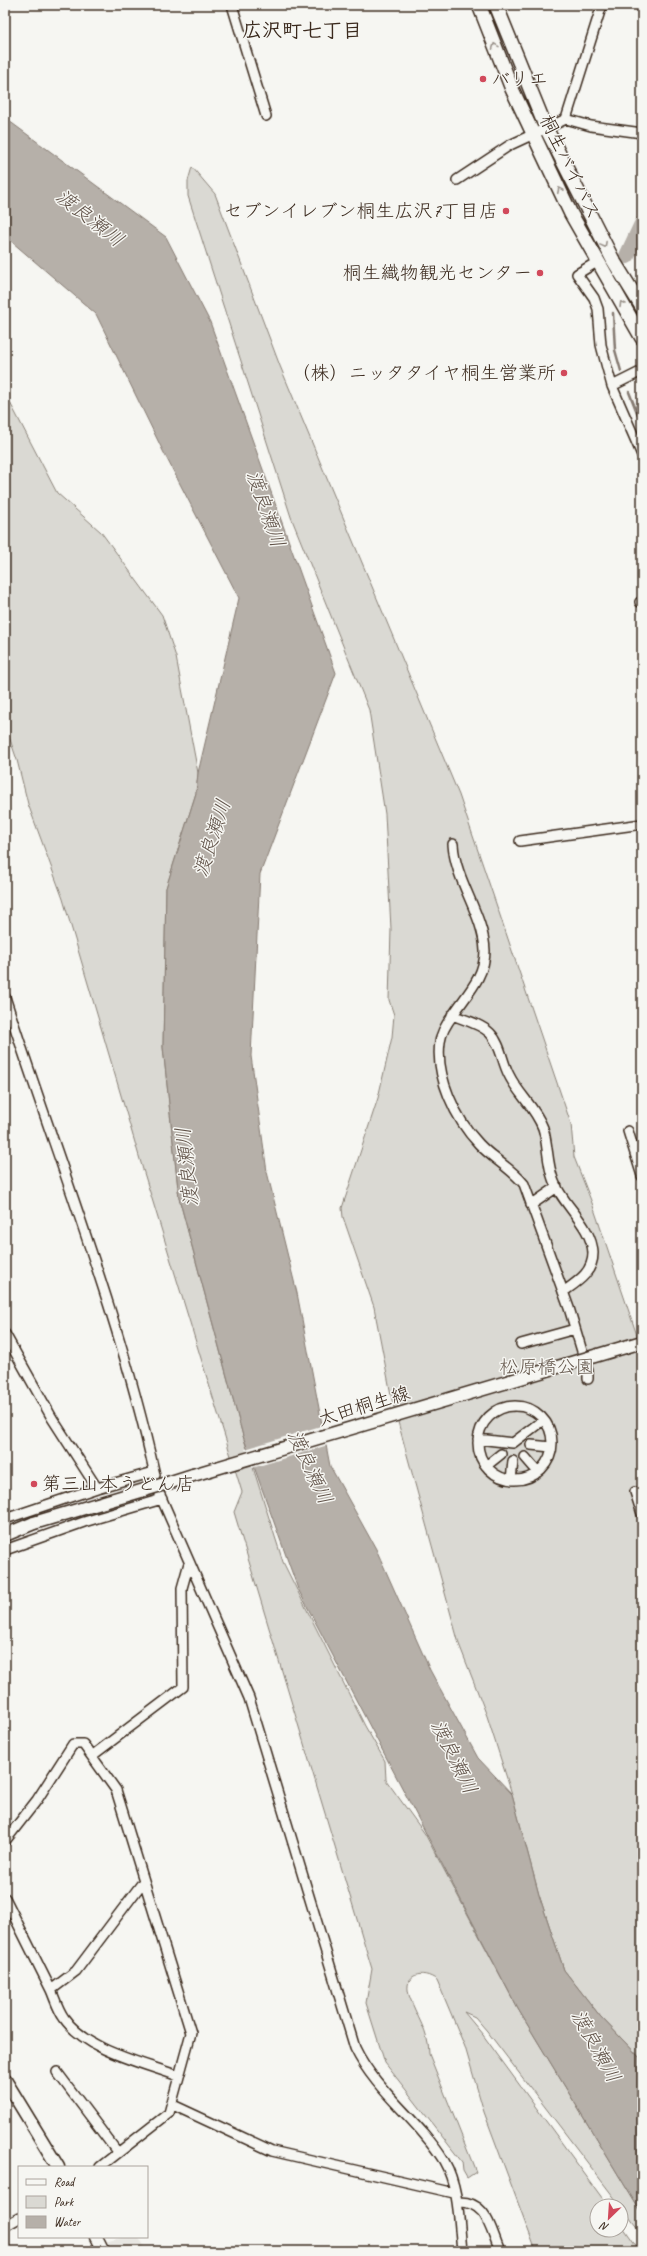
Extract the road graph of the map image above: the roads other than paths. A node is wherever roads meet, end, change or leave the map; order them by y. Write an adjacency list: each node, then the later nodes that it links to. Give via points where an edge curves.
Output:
1 (232, 5): 5 (street)
2 (479, 5): 9 (highway, 桐生バイパス, one-way to 2)
3 (496, 5): 7 (highway, 桐生バイパス)
4 (599, 5): 6 (street, via 601,8)
5 (266, 116)
6 (566, 119): 7 (street); 8 (street, via 591,126)
7 (546, 128): 9 (street); 12 (highway, 桐生バイパス, one-way to 12, via 612,260)
8 (642, 133)
9 (533, 134): 10 (street, via 510,145); 11 (highway, 桐生バイパス, one-way to 9)
10 (458, 180)
11 (597, 262): 13 (highway, 桐生バイパス, one-way to 11); 15 (street, via 577,274 594,298 598,309 601,345)
12 (642, 307)
13 (642, 338)
14 (642, 371): 15 (street)
15 (612, 386): 16 (street)
16 (642, 456)
17 (642, 824): 18 (street)
18 (520, 842)
19 (453, 844): 21 (street, via 458,870 482,934 485,952 480,974)
20 (5, 997): 42 (street, via 114,1320 155,1473)
21 (452, 1015): 24 (street, via 485,1029 497,1043 515,1087 535,1112 543,1129 553,1179); 25 (street, via 440,1040 439,1055 442,1074 451,1099 473,1138 524,1184)
22 (628, 1131): 23 (street)
23 (642, 1176)
24 (557, 1186): 25 (street); 26 (street, via 588,1236 593,1252 592,1265 584,1276)
25 (531, 1204): 26 (street)
26 (563, 1292): 27 (street)
27 (576, 1329): 30 (street); 31 (street)
28 (5, 1334): 42 (street, via 52,1418)
29 (642, 1342): 46 (main road, 太田桐生線, bridge, via 193,1475)
30 (521, 1344)
31 (588, 1379)
32 (543, 1420): 33 (street, via 513,1443); 33 (street, via 526,1408 504,1407 486,1419 480,1428); 35 (street, via 551,1438)
33 (478, 1439): 39 (street, via 478,1448)
34 (531, 1445): 35 (street)
35 (551, 1448): 40 (street, via 547,1460)
36 (501, 1454): 39 (street)
37 (525, 1457): 40 (street)
38 (513, 1461): 41 (street)
39 (486, 1466): 41 (street)
40 (538, 1472): 41 (street)
41 (511, 1480)
42 (97, 1488): 45 (street)
43 (635, 1492): 44 (street)
44 (642, 1514)
45 (5, 1519)
46 (5, 1534)
47 (5, 1550): 48 (street, via 161,1497)
48 (189, 1563): 49 (street, via 182,1588 183,1687); 61 (street, via 249,1698 355,2048 371,2074 443,2161)
49 (93, 1755): 50 (street, via 83,1744 73,1744 37,1800); 51 (street, via 116,1790)
50 (5, 1841)
51 (143, 1882): 53 (street, via 76,1970); 55 (street, via 191,2033)
52 (5, 1898): 53 (street)
53 (51, 1990): 55 (street, via 62,2017 72,2029 92,2044)
54 (57, 2072): 58 (street)
55 (178, 2076): 57 (street)
56 (5, 2080): 59 (main road)
57 (173, 2105): 58 (street, via 169,2113); 61 (street, via 272,2151)
58 (118, 2153): 60 (street)
59 (57, 2166)
60 (101, 2166)
61 (456, 2198): 66 (street); 67 (street, via 471,2202 481,2209)
62 (18, 2219): 63 (street)
63 (5, 2226)
64 (96, 2238): 65 (main road)
65 (103, 2251)
66 (462, 2251)
67 (500, 2251)

